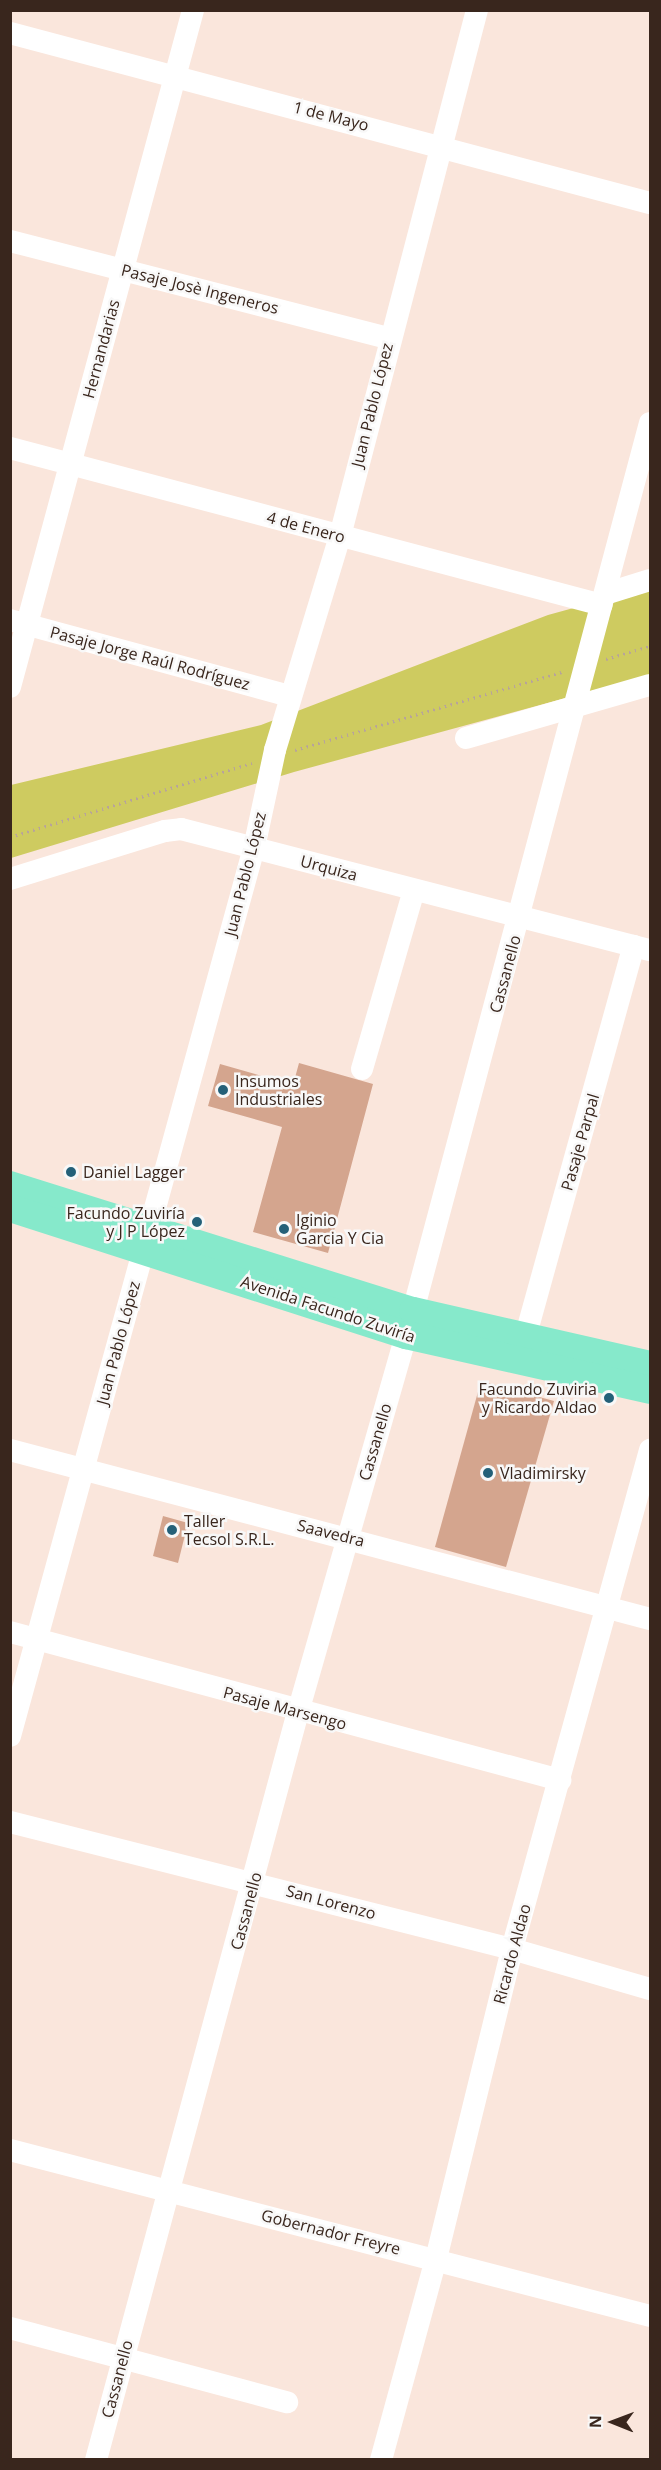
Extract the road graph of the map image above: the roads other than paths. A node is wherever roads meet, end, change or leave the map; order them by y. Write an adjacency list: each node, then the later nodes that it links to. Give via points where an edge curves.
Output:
1 (194, 10): 4 (street, Hernandarias)
2 (477, 10): 5 (street, Juan Pablo López)
3 (10, 33): 4 (street, 1 de Mayo)
4 (176, 76): 5 (street, 1 de Mayo); 8 (street, Hernandarias)
5 (440, 144): 6 (street, 1 de Mayo); 9 (street, Juan Pablo López)
6 (651, 203)
7 (10, 241): 8 (street, Pasaje Josè Ingeneros)
8 (123, 270): 9 (street, Pasaje Josè Ingeneros); 12 (street, Hernandarias)
9 (389, 338): 13 (street, Juan Pablo López)
10 (651, 423): 15 (street, Cassanello)
11 (10, 448): 12 (street, 4 de Enero)
12 (69, 465): 13 (street, 4 de Enero); 16 (street, Hernandarias)
13 (340, 536): 15 (street, 4 de Enero); 19 (street, Juan Pablo López)
14 (651, 579): 15 (street)
15 (604, 599): 20 (street, Cassanello)
16 (19, 623): 18 (street, Hernandarias); 19 (street, Pasaje Jorge Raúl Rodríguez)
17 (651, 685): 20 (street)
18 (10, 687)
19 (290, 696): 22 (street, Juan Pablo López)
20 (578, 706): 21 (street); 25 (street, Cassanello)
21 (466, 738)
22 (254, 848): 23 (street, Urquiza, via 181,829 165,831); 24 (street, Urquiza); 30 (street, Juan Pablo López)
23 (10, 879)
24 (414, 890): 25 (street, Urquiza); 27 (street)
25 (520, 918): 26 (street, Urquiza); 31 (street, Cassanello)
26 (642, 948): 32 (street, Pasaje Parpal)
27 (362, 1070)
28 (10, 1185): 30 (main road, Avenida Facundo Zuviría)
29 (10, 1208): 30 (main road, Avenida Facundo Zuviría)
30 (145, 1239): 31 (main road, Avenida Facundo Zuviría); 37 (street, Juan Pablo López)
31 (409, 1323): 32 (main road, Avenida Facundo Zuviría); 34 (main road, Avenida Facundo Zuviría); 38 (street, Cassanello)
32 (525, 1338): 33 (main road, Avenida Facundo Zuviría)
33 (651, 1365)
34 (651, 1390)
35 (10, 1450): 37 (street, Saavedra)
36 (651, 1450): 39 (street, Ricardo Aldao)
37 (84, 1472): 38 (street, Saavedra); 42 (street, Juan Pablo López)
38 (348, 1537): 39 (street, Saavedra); 43 (street, Cassanello)
39 (610, 1607): 40 (street, Saavedra); 45 (street, Ricardo Aldao)
40 (651, 1619)
41 (10, 1632): 42 (street, Pasaje Marsengo)
42 (39, 1640): 43 (street, Pasaje Marsengo); 44 (street, Juan Pablo López)
43 (298, 1712): 45 (street, Pasaje Marsengo); 47 (street, Cassanello)
44 (10, 1736)
45 (560, 1780): 48 (street, Ricardo Aldao)
46 (10, 1822): 47 (street, San Lorenzo)
47 (254, 1882): 48 (street, San Lorenzo); 51 (street, Cassanello)
48 (512, 1949): 49 (street, San Lorenzo); 52 (street, Ricardo Aldao)
49 (651, 1989)
50 (10, 2150): 51 (street, Gobernador Freyre)
51 (171, 2191): 52 (street, Gobernador Freyre); 55 (street, Cassanello)
52 (436, 2259): 53 (street, Gobernador Freyre); 58 (street, Ricardo Aldao)
53 (651, 2316)
54 (10, 2328): 55 (street)
55 (122, 2357): 56 (street); 57 (street, Cassanello)
56 (287, 2402)
57 (96, 2460)
58 (381, 2460)

